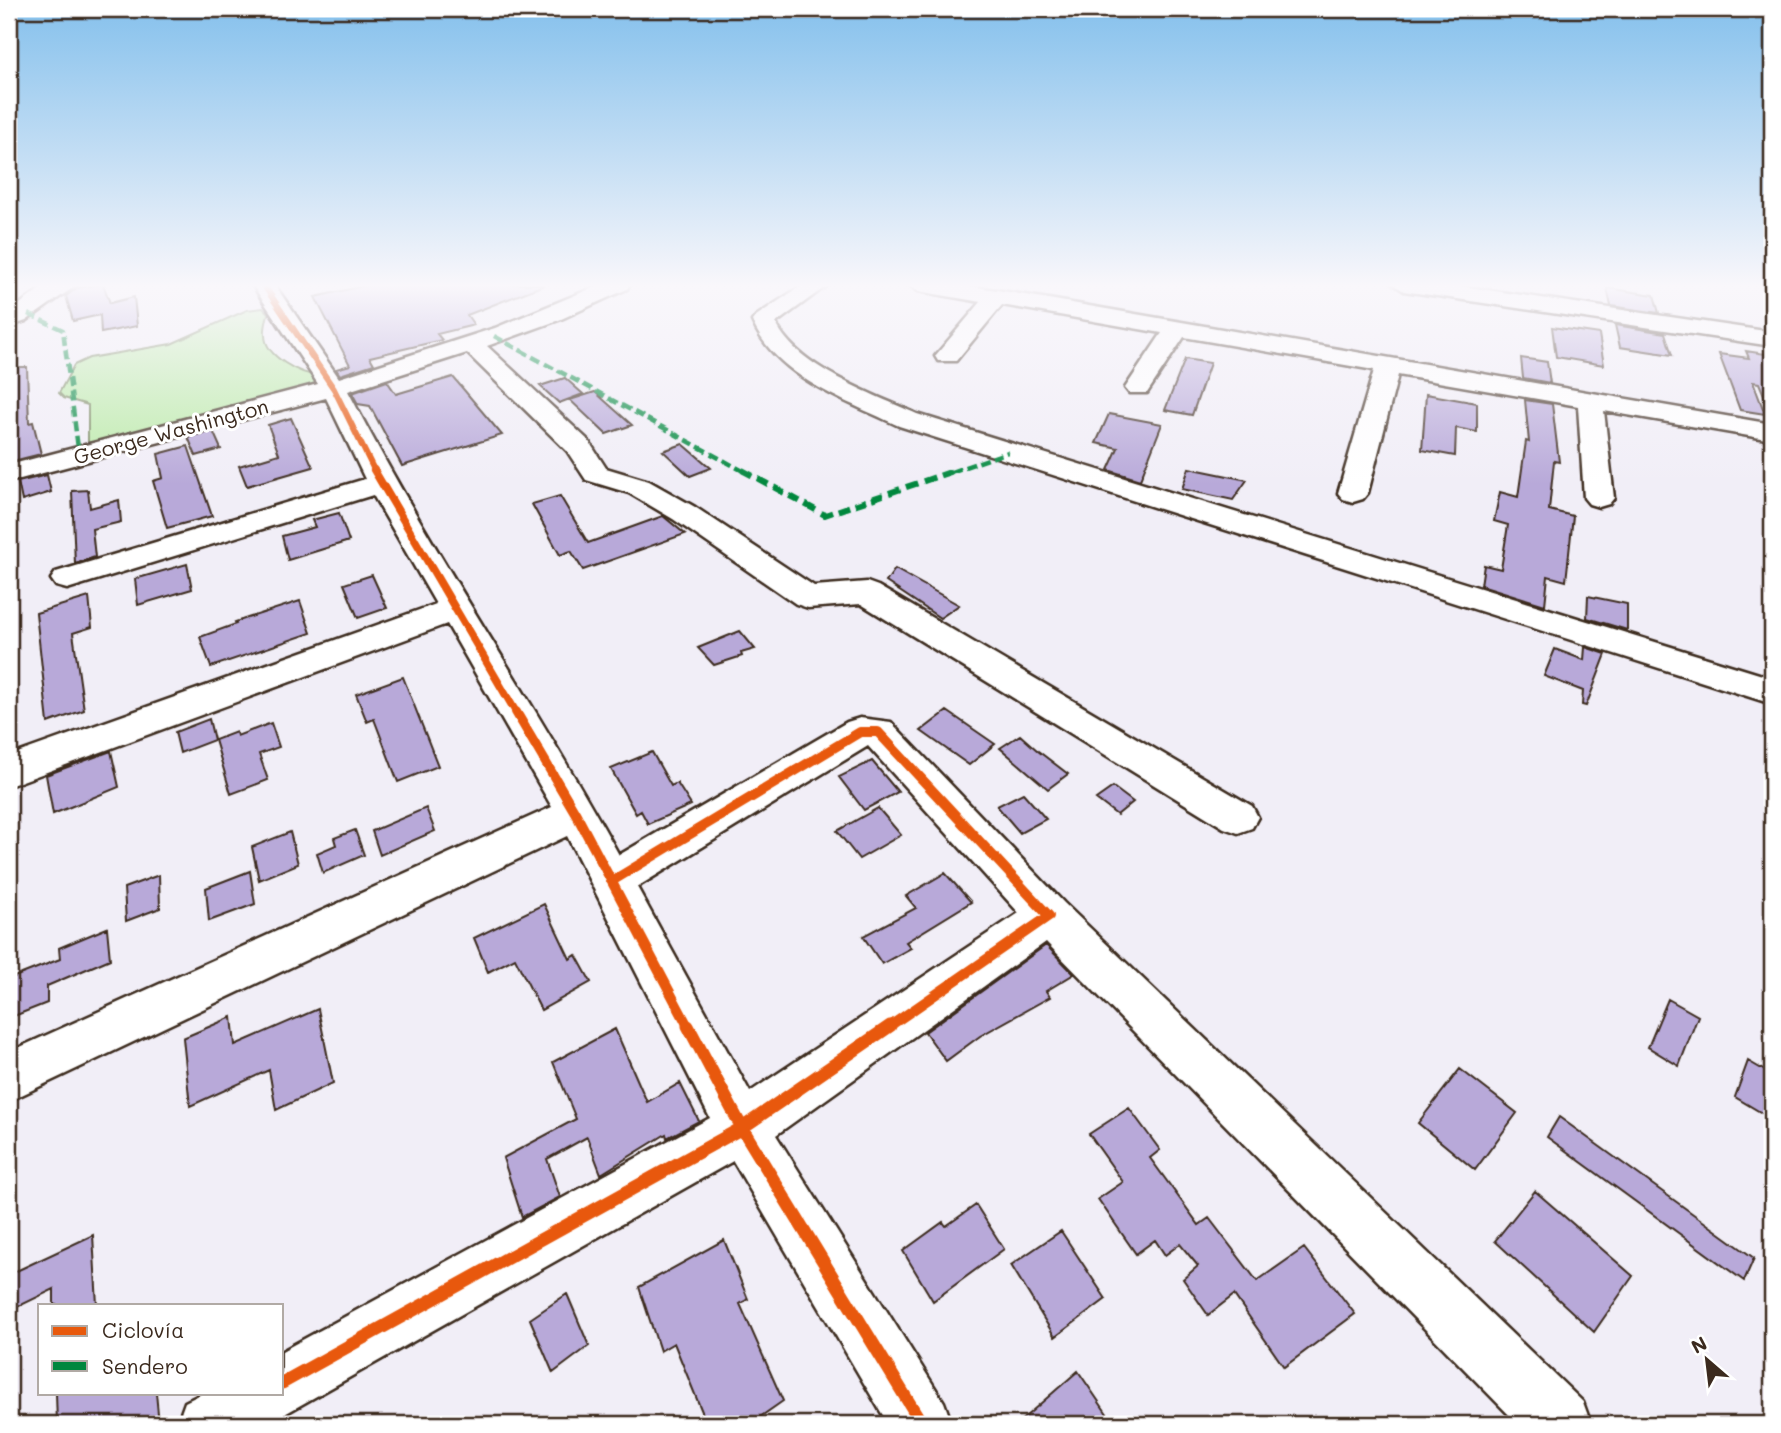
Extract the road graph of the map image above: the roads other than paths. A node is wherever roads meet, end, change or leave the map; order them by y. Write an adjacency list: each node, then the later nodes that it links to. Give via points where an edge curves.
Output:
1 (308, 351): 11 (street)
2 (450, 351): 11 (street, George Washington)
3 (478, 351): 23 (street, via 578,446 604,479 639,487 684,513 808,597 867,593)
4 (785, 351): 20 (street, via 835,384 908,419)
5 (951, 351): 8 (street)
6 (1163, 351): 10 (street)
7 (1299, 351): 9 (street)
8 (947, 356)
9 (1388, 366): 12 (street); 16 (street)
10 (1138, 388)
11 (334, 389): 14 (street, George Washington); 15 (street)
12 (1590, 400): 13 (street); 17 (street)
13 (1772, 432)
14 (9, 474)
15 (381, 483): 18 (street); 19 (street)
16 (1353, 493)
17 (1599, 498)
18 (67, 579)
19 (457, 608): 21 (street); 22 (street)
20 (1772, 691)
21 (9, 771)
22 (576, 814): 24 (street); 26 (street)
23 (1238, 817)
24 (612, 881): 25 (street, via 860,732 870,731 878,732); 27 (street)
25 (1049, 916): 27 (street); 32 (street)
26 (9, 1077)
27 (742, 1128): 28 (street); 31 (street)
28 (284, 1382)
29 (262, 1394): 30 (street)
30 (207, 1424)
31 (922, 1424)
32 (1561, 1424)

